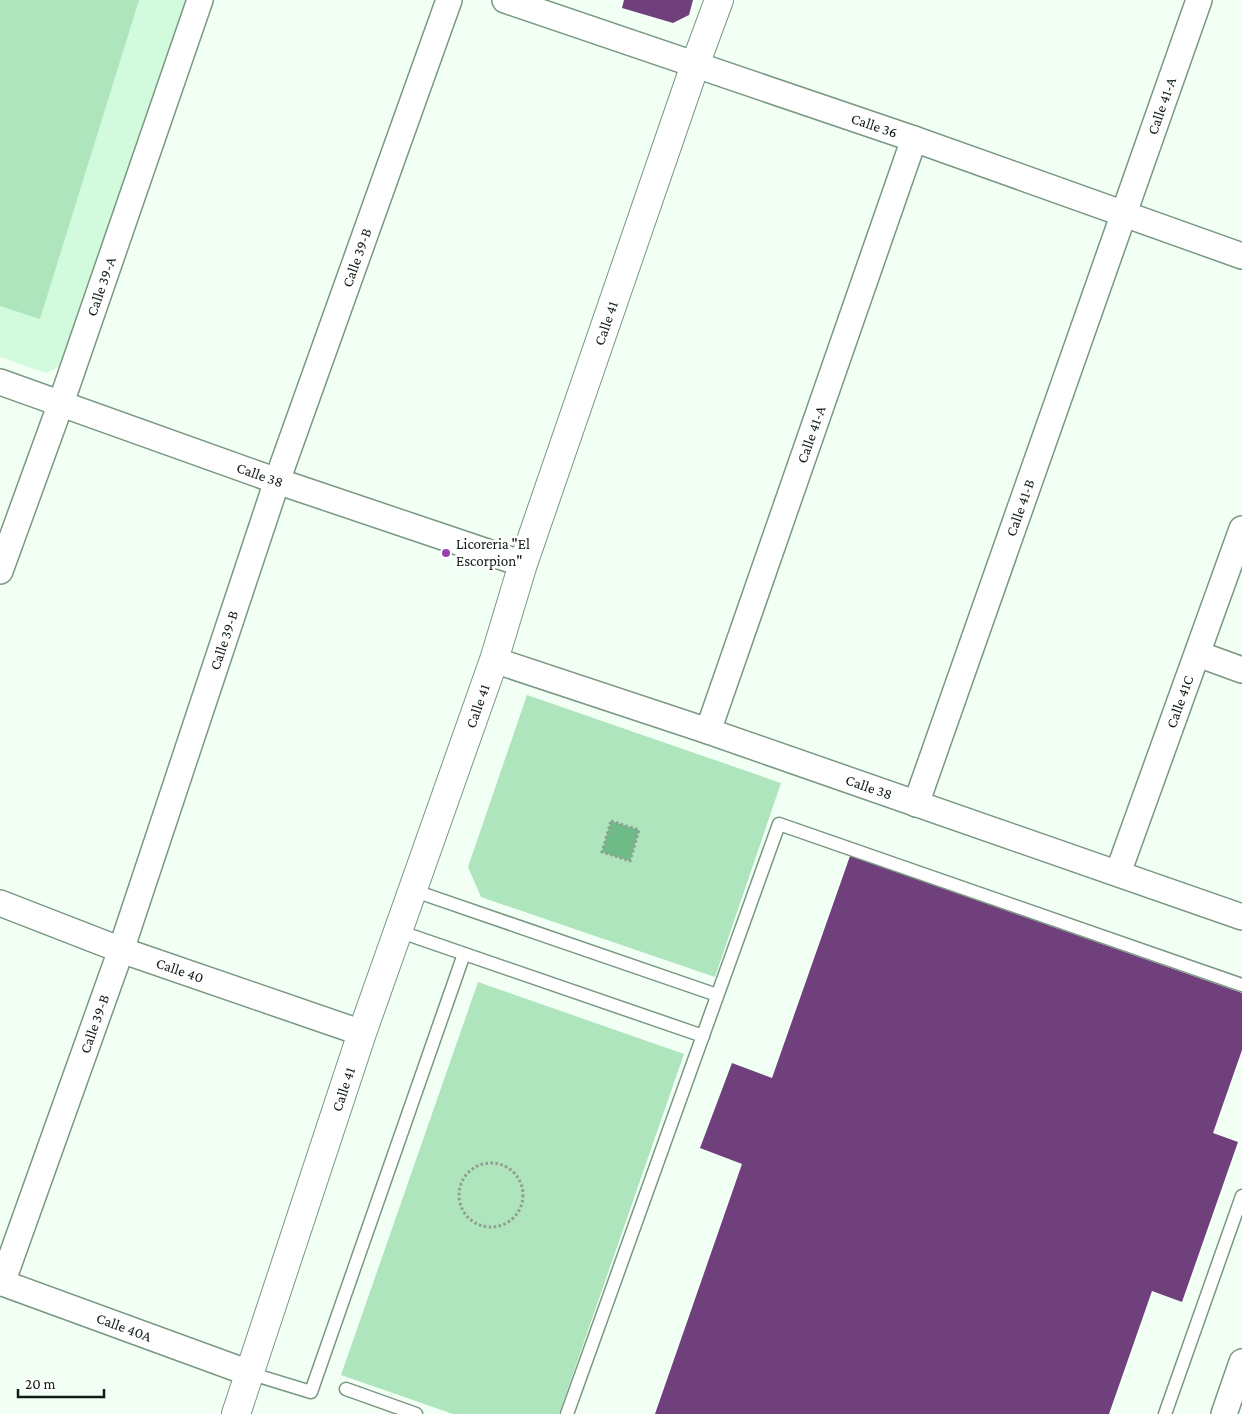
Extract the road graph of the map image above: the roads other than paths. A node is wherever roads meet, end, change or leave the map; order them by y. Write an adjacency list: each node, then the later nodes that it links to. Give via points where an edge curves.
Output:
1 (200, 0): 11 (street, Calle 39-A)
2 (449, 0): 12 (street, Calle 39-B)
3 (505, 0): 6 (street, Calle 36)
4 (719, 0): 6 (street, Calle 41)
5 (1199, 0): 8 (street, Calle 41-A)
6 (695, 65): 7 (street, Calle 36); 14 (street, Calle 41)
7 (914, 139): 8 (street, Calle 36); 19 (street, Calle 41-A)
8 (1123, 213): 9 (street, Calle 36); 20 (street, Calle 41-B)
9 (1242, 256)
10 (0, 382): 11 (street, Calle 38)
11 (61, 403): 12 (street, Calle 38); 15 (street, Calle 39-A)
12 (277, 481): 14 (street, Calle 38); 26 (street, Calle 39-B)
13 (1242, 529): 16 (street, Calle 41C)
14 (523, 564): 17 (street, Calle 41)
15 (0, 571)
16 (1198, 654): 18 (street); 21 (street, Calle 41C)
17 (494, 660): 19 (street, Calle 38); 22 (street, Calle 41)
18 (1242, 670)
19 (708, 731): 20 (street, Calle 38)
20 (916, 804): 21 (street, Calle 38)
21 (1118, 872): 24 (street, Calle 38)
22 (412, 890): 25 (street, Calle 41); 29 (lane)
23 (0, 903): 26 (street, Calle 40)
24 (1242, 917)
25 (398, 930): 27 (lane); 30 (street, Calle 41)
26 (121, 950): 30 (street, Calle 40); 33 (street, Calle 39-B)
27 (464, 954): 31 (lane); 35 (lane, via 311,1392)
28 (1242, 984): 29 (lane, via 779,824)
29 (717, 995): 31 (lane)
30 (362, 1033): 35 (street, Calle 41)
31 (702, 1036): 39 (lane)
32 (1242, 1196): 40 (lane)
33 (1, 1282): 35 (street, Calle 40A)
34 (1242, 1362): 41 (street)
35 (249, 1374): 37 (street, Calle 41)
36 (346, 1389): 38 (lane)
37 (236, 1414)
38 (416, 1414)
39 (567, 1414)
40 (1165, 1414)
41 (1224, 1414)

